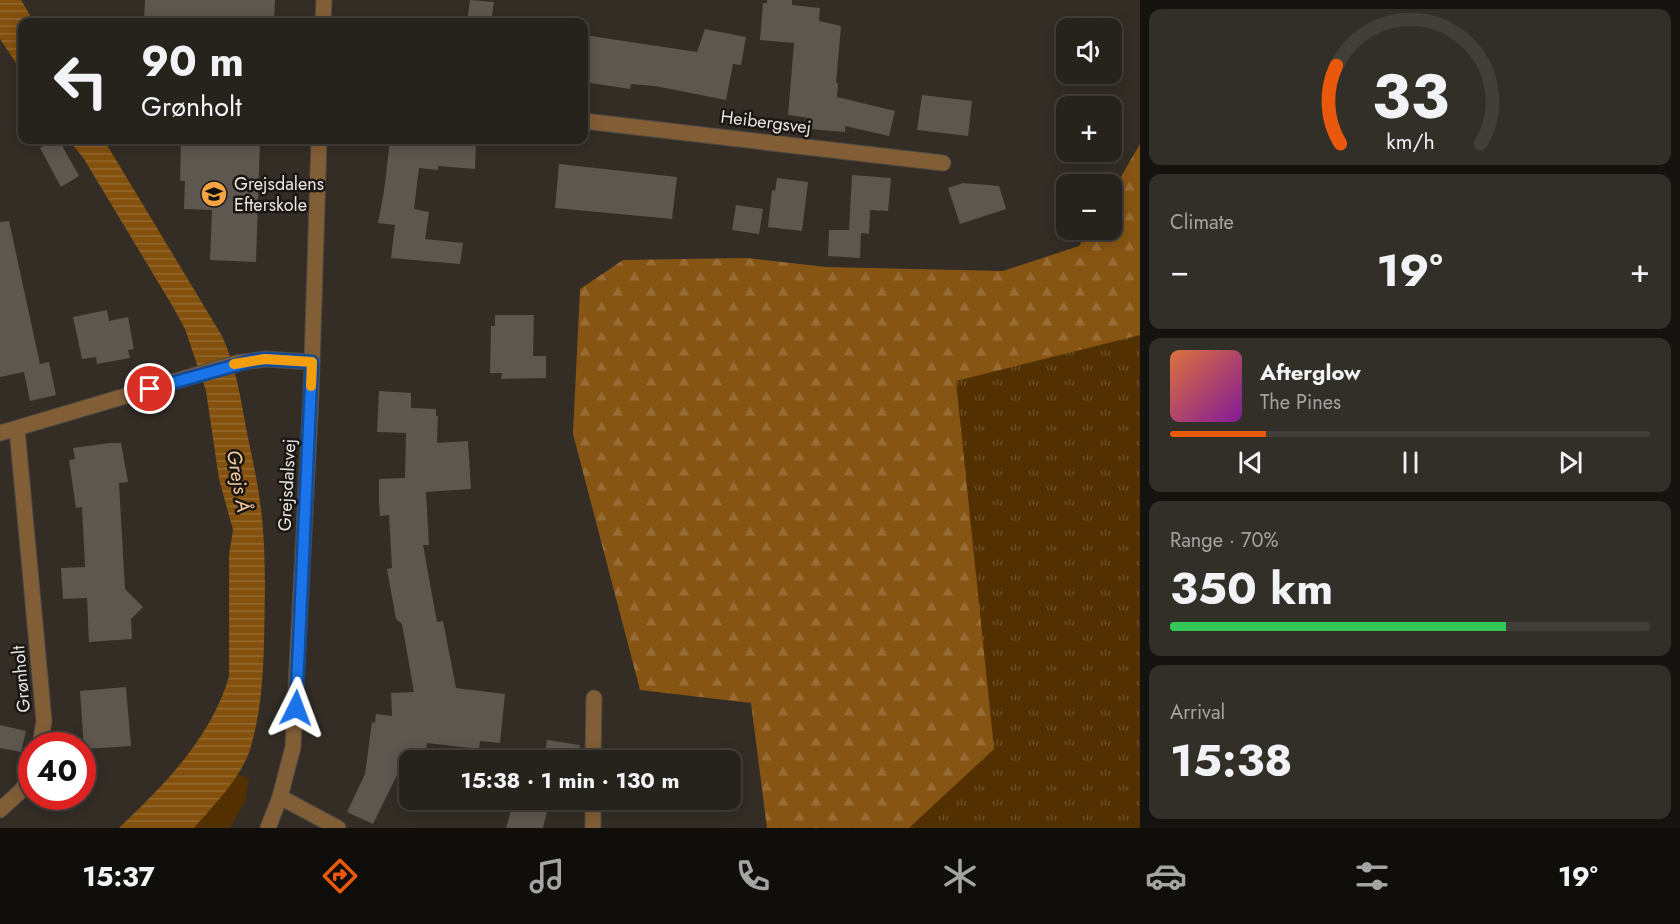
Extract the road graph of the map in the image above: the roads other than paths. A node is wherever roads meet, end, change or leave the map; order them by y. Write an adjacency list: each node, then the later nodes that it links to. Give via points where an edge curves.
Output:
1 (324, 0): 2 (street)
2 (323, 18)
3 (588, 121): 5 (street, Heibergsvej)
4 (319, 144): 6 (street, Grejsdalsvej)
5 (944, 163)
6 (312, 362): 7 (street, via 265,359 237,363); 13 (street, Grejsdalsvej, via 294,737)
7 (17, 429): 8 (street); 10 (street, Grønholt)
8 (0, 433)
9 (594, 698): 11 (street)
10 (42, 732)
11 (593, 750)
12 (18, 794): 14 (street)
13 (280, 797): 16 (street, Grejsdalsvej); 17 (street)
14 (0, 810)
15 (593, 810): 18 (street)
16 (268, 828)
17 (338, 828)
18 (593, 828)

